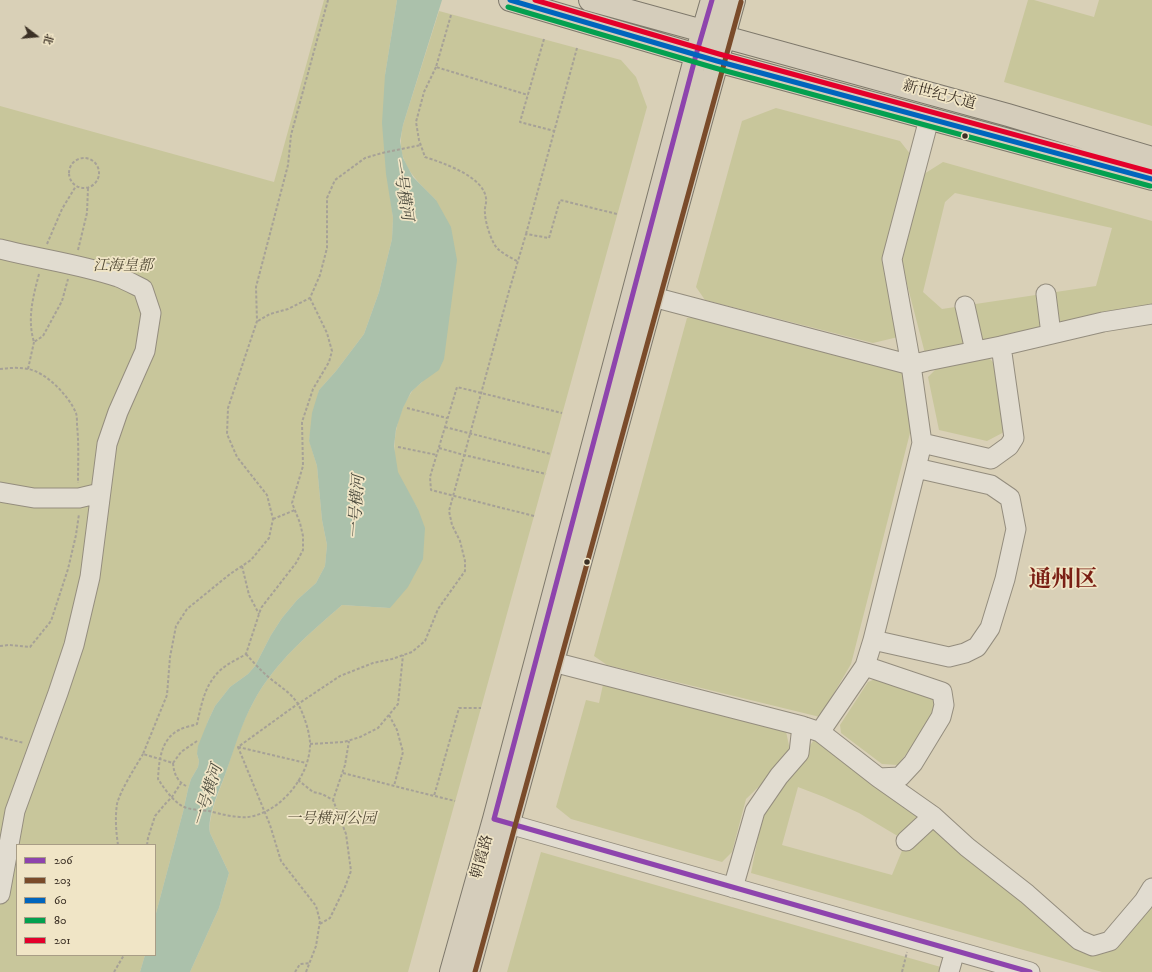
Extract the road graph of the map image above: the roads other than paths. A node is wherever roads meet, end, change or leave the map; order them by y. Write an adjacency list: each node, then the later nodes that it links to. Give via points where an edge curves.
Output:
1 (510, 0): 6 (main road)
2 (590, 0): 5 (main road, 新世纪大道)
3 (712, 0): 5 (main road, 朝霞路)
4 (734, 0): 5 (main road, 朝霞路)
5 (714, 34): 6 (main road, 朝霞路); 7 (main road, 朝霞路); 9 (main road, 新世纪大道, via 1008,115)
6 (696, 55): 7 (main road, 新世纪大道); 31 (main road, 朝霞路)
7 (717, 61): 8 (main road, 新世纪大道); 13 (main road, 朝霞路)
8 (929, 119): 10 (main road, 新世纪大道); 19 (street, via 892,259)
9 (1152, 158)
10 (1152, 179)
11 (0, 248): 23 (street, via 79,266 119,278 143,289 151,313 145,351 107,444)
12 (1046, 294): 16 (street)
13 (653, 297): 19 (street); 25 (main road, 朝霞路)
14 (965, 306): 18 (street)
15 (1152, 314): 16 (street)
16 (1051, 334): 17 (street)
17 (1002, 346): 18 (street); 20 (street, via 1014,438 1009,446 991,459)
18 (975, 351): 19 (street)
19 (911, 366): 20 (street)
20 (922, 443): 21 (street)
21 (916, 468): 24 (street); 24 (street, via 991,485 1010,498 1016,528 1005,579 990,628 977,647 964,654 949,657)
22 (0, 492): 23 (street, via 34,498 79,498)
23 (100, 493): 35 (street, via 90,577 74,645 15,811)
24 (873, 640): 26 (street)
25 (553, 662): 27 (street); 31 (main road, 朝霞路)
26 (865, 666): 28 (street); 29 (street, via 942,692 944,705 941,717 913,763 900,777)
27 (802, 726): 28 (street); 33 (street, via 799,753 779,776 755,811)
28 (820, 732): 29 (street)
29 (879, 778): 30 (street)
30 (933, 816): 32 (street); 34 (street, via 967,847 1028,894 1079,940 1093,946 1110,941)
31 (501, 822): 33 (street); 37 (main road, 朝霞路); 38 (main road, 朝霞路)
32 (906, 842)
33 (733, 888): 36 (street)
34 (1152, 888)
35 (0, 894)
36 (955, 951): 39 (street); 40 (street)
37 (451, 972)
38 (468, 972)
39 (949, 972)
40 (1030, 972)

